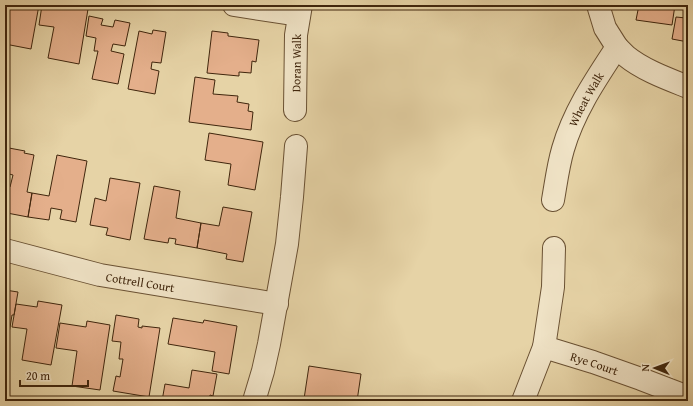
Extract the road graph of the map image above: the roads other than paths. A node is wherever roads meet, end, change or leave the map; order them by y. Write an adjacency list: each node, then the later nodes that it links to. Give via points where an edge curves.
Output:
1 (234, 5): 3 (street, Doran Walk)
2 (598, 5): 4 (street, via 605,28)
3 (300, 10): 6 (street, Doran Walk, via 296,35)
4 (617, 47): 5 (street, via 642,66); 8 (street, Wheat Walk, via 595,79 572,122 563,149)
5 (688, 87)
6 (295, 110)
7 (296, 146): 11 (street, via 292,204)
8 (554, 200)
9 (554, 248): 12 (street, via 553,287)
10 (5, 250): 11 (street, Cottrell Court, via 100,274)
11 (277, 304): 14 (street)
12 (544, 347): 13 (street, Rye Court); 15 (street)
13 (688, 397)
14 (254, 401)
15 (523, 401)

